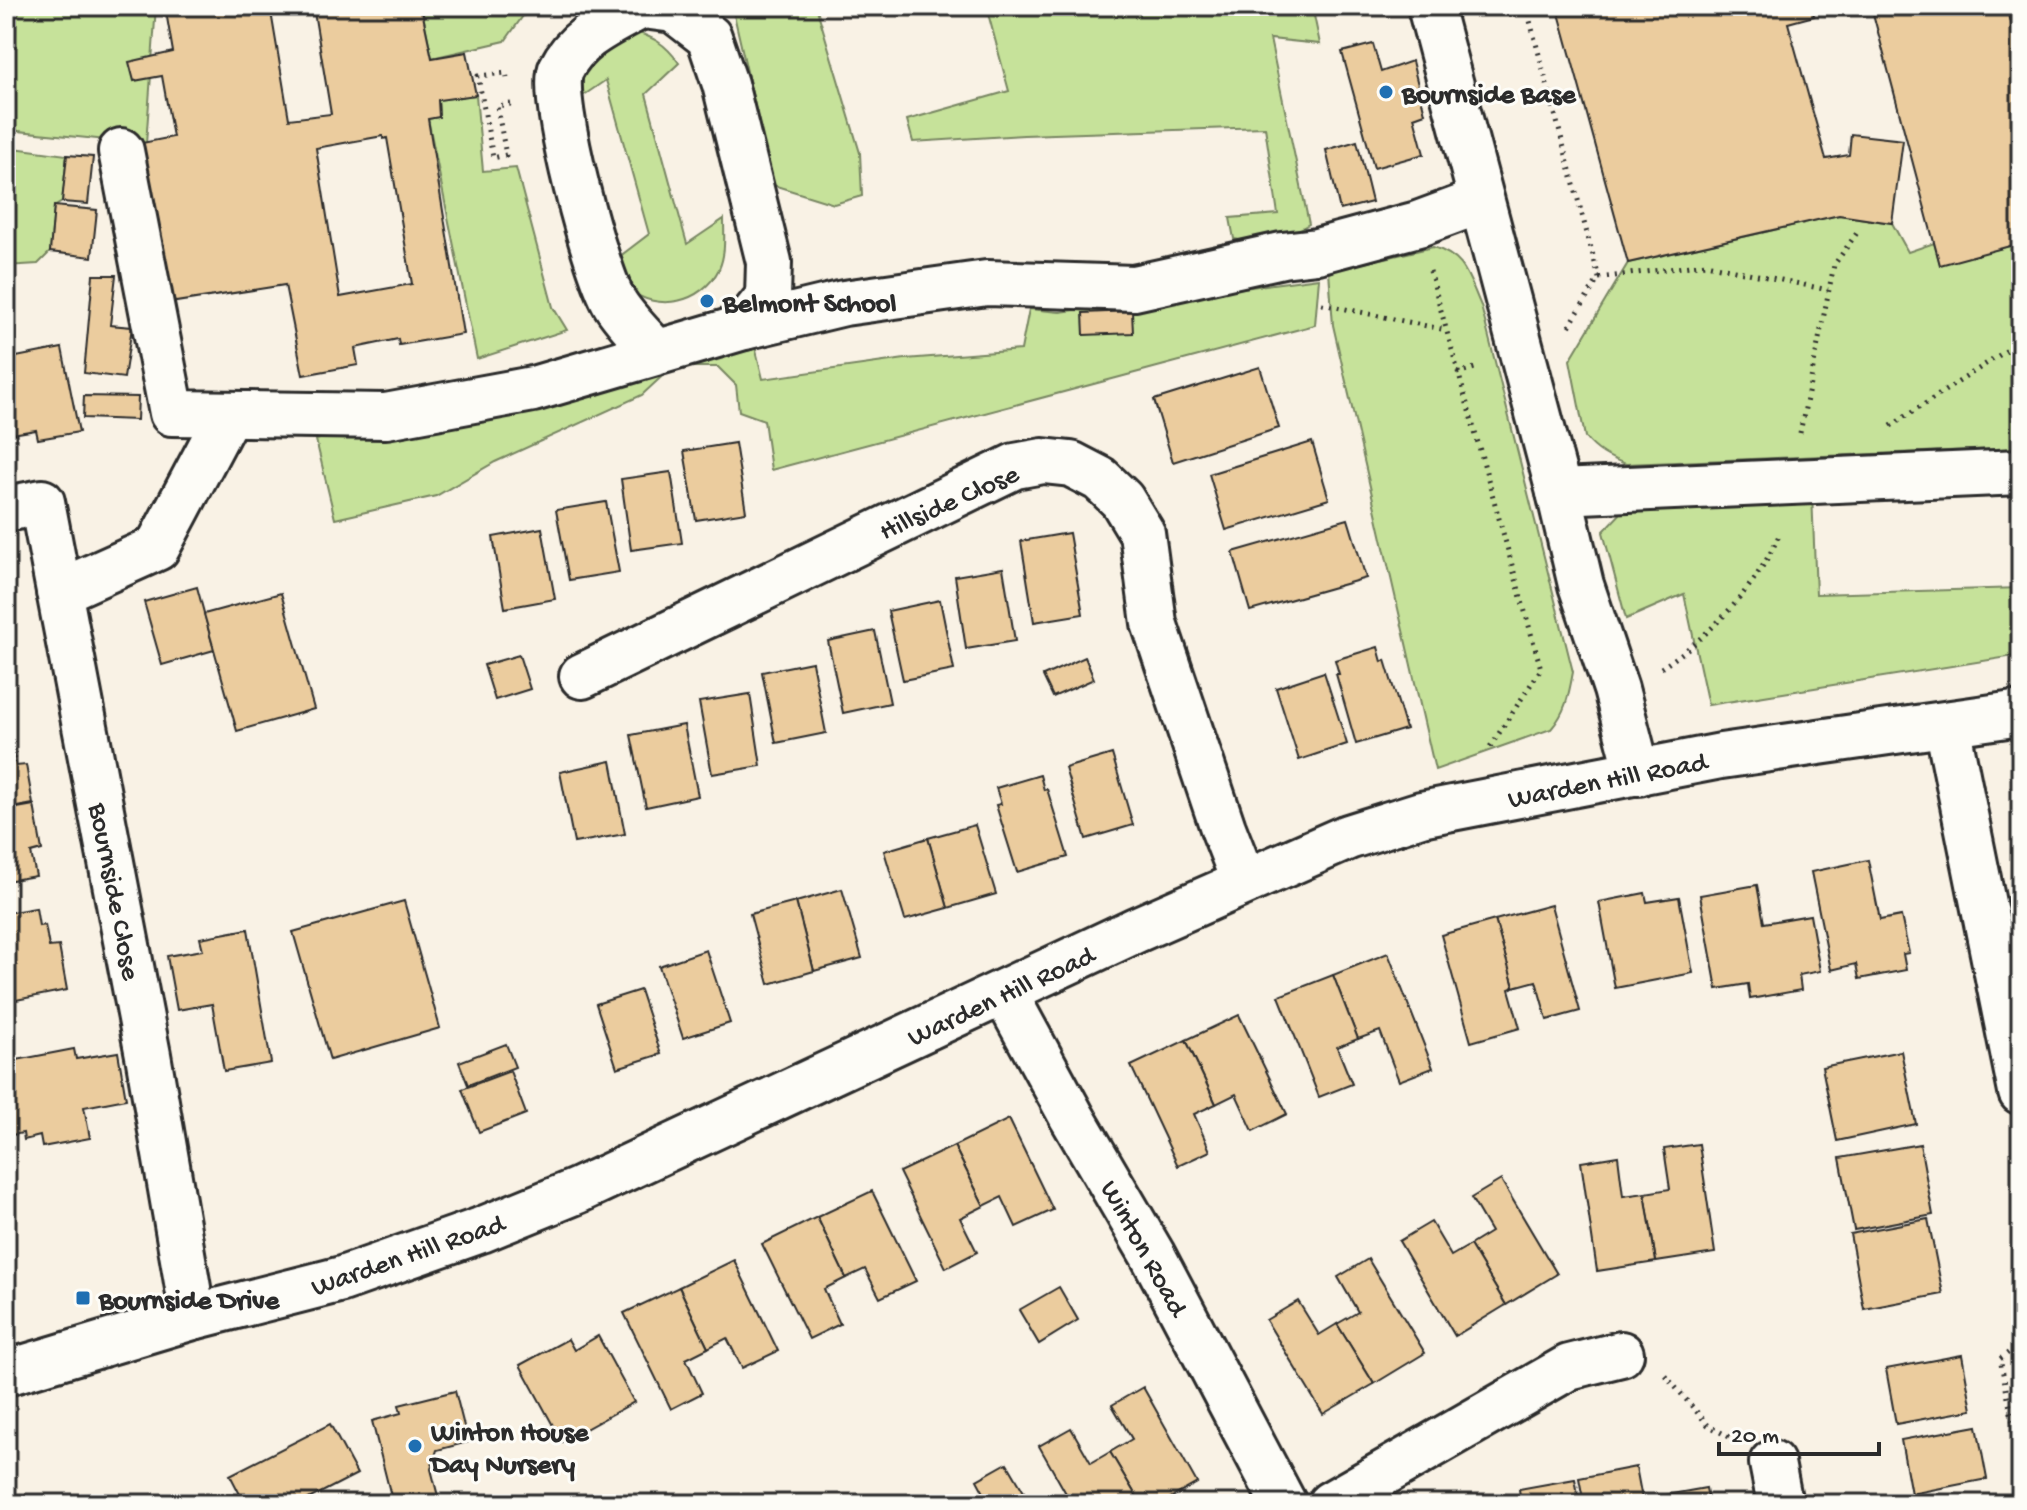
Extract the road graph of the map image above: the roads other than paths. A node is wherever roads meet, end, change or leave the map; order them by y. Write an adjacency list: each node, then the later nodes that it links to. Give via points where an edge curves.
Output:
1 (642, 6): 5 (street, via 674,10 709,37 725,84 769,262 768,297); 6 (street, via 580,40 559,71 560,116 583,214 614,304)
2 (1430, 6): 4 (street)
3 (121, 151): 7 (street, via 172,413)
4 (1480, 201): 5 (street, via 1317,251 1134,288 987,283 844,303); 9 (street)
5 (744, 327): 6 (street)
6 (656, 352): 7 (street, via 533,389 386,416)
7 (228, 414): 11 (street, via 157,548)
8 (2021, 472): 9 (street)
9 (1559, 492): 15 (street)
10 (6, 509): 11 (street, Bournside Close, via 42,502)
11 (59, 592): 19 (street, Bournside Close)
12 (582, 676): 16 (street, Hillside Close, via 1015,466 1071,464 1100,479 1122,500 1142,533 1154,623)
13 (2021, 713): 14 (street, Warden Hill Road)
14 (1947, 725): 15 (street, Warden Hill Road); 18 (street)
15 (1638, 773): 16 (street, Warden Hill Road, via 1421,814 1348,837)
16 (1244, 882): 17 (street, Warden Hill Road)
17 (1004, 992): 19 (street, Warden Hill Road, via 577,1191 481,1230 342,1279); 22 (street, Winton Road, via 1152,1254)
18 (2021, 1092)
19 (193, 1317): 21 (street, Warden Hill Road)
20 (1621, 1354): 23 (street, via 1569,1367)
21 (6, 1373)
22 (1284, 1504)
23 (1330, 1504)

